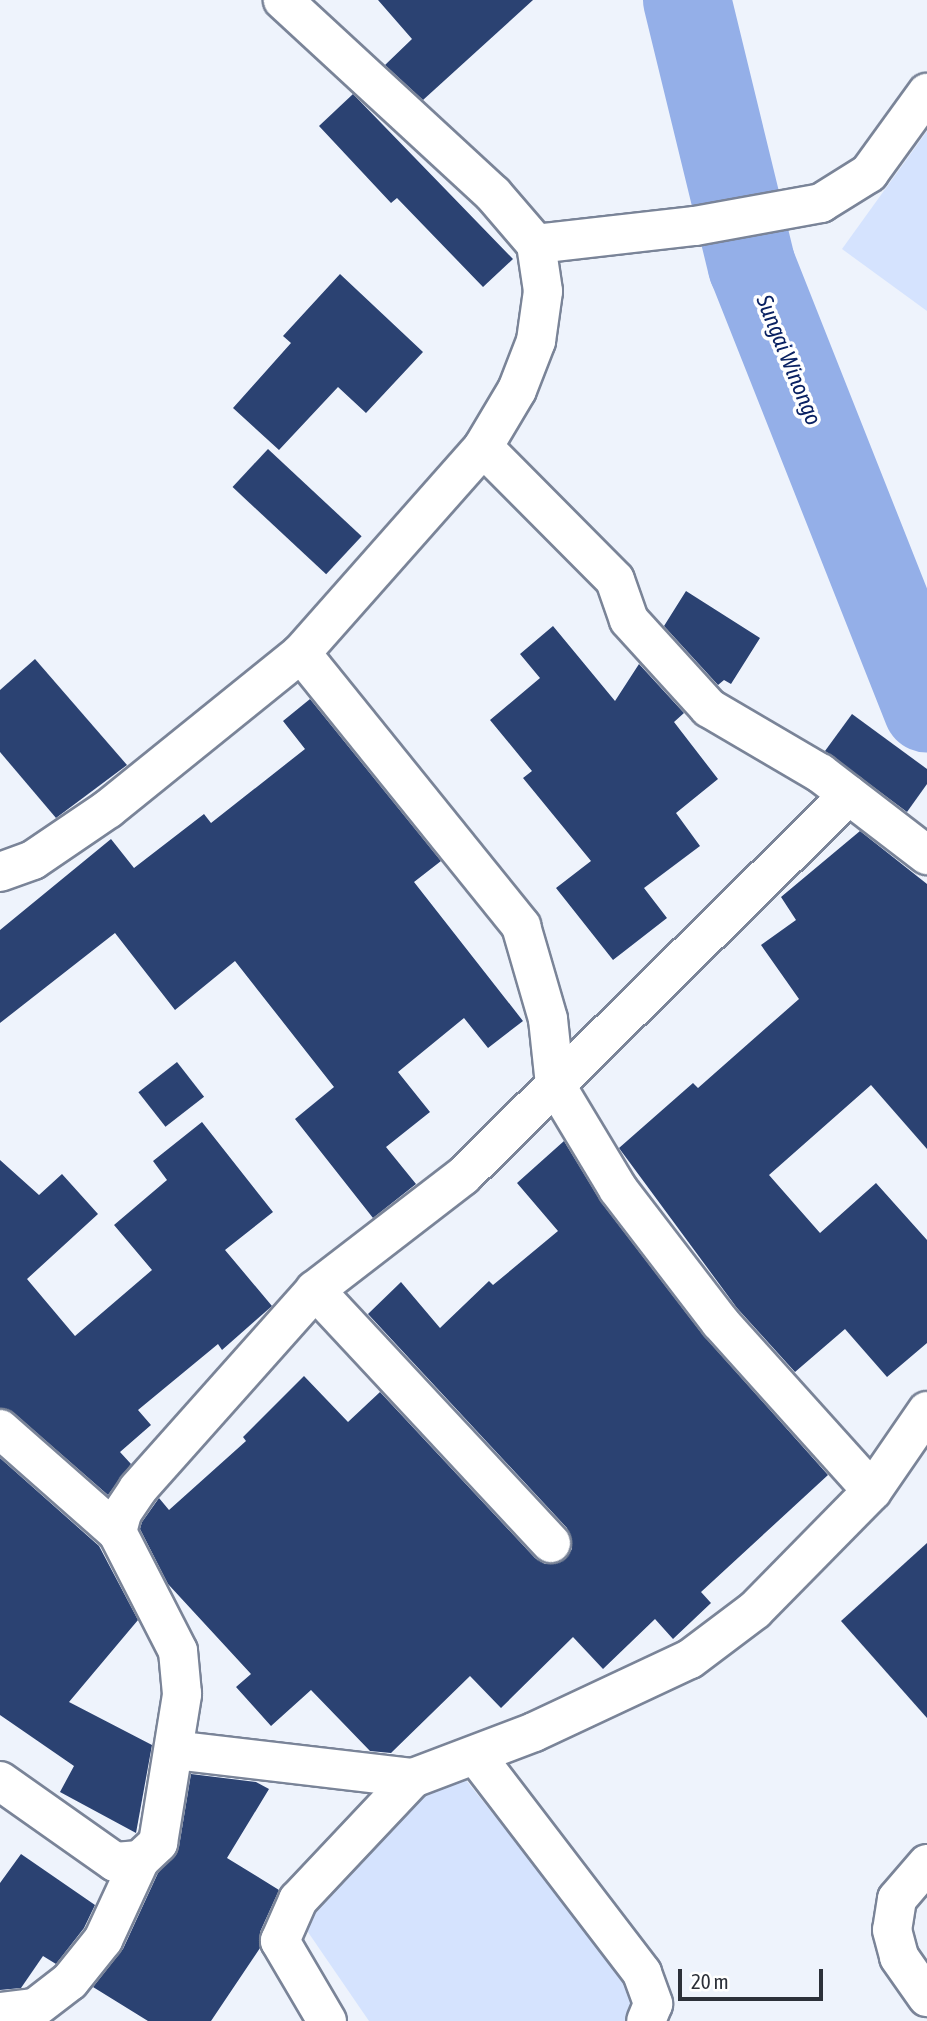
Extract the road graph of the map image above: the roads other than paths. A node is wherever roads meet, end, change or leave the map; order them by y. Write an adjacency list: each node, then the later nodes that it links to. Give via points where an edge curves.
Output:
1 (283, 0): 3 (street, via 493,194)
2 (927, 93): 3 (street, via 869,173 821,203 695,226)
3 (536, 244): 4 (street, via 543,291 536,341 517,390)
4 (484, 447): 5 (street); 6 (street, via 615,580 629,620 709,708)
5 (301, 653): 8 (street, via 108,809 33,860); 9 (street, via 521,926 548,1018)
6 (849, 795): 7 (street); 9 (street)
7 (927, 855)
8 (0, 872)
9 (555, 1084): 10 (street, via 463,1176); 13 (street, via 618,1189 720,1322)
10 (314, 1290): 14 (street, via 138,1489 122,1513); 15 (street)
11 (927, 1411): 13 (street)
12 (0, 1429): 14 (street)
13 (872, 1491): 17 (street, via 755,1610 690,1659)
14 (117, 1532): 16 (street, via 178,1651 182,1694)
15 (551, 1543)
16 (174, 1750): 18 (street); 20 (street, via 158,1843)
17 (477, 1757): 18 (street); 25 (street, via 642,1973 653,2004)
18 (413, 1778): 24 (street, via 298,1900 280,1941)
19 (0, 1781): 20 (street, via 115,1861)
20 (140, 1860): 23 (street, via 103,1940 70,1981 35,2008)
21 (927, 1864): 22 (street, via 897,1899 892,1930 899,1957)
22 (927, 1997)
23 (0, 2012)
24 (327, 2021)
25 (646, 2021)

